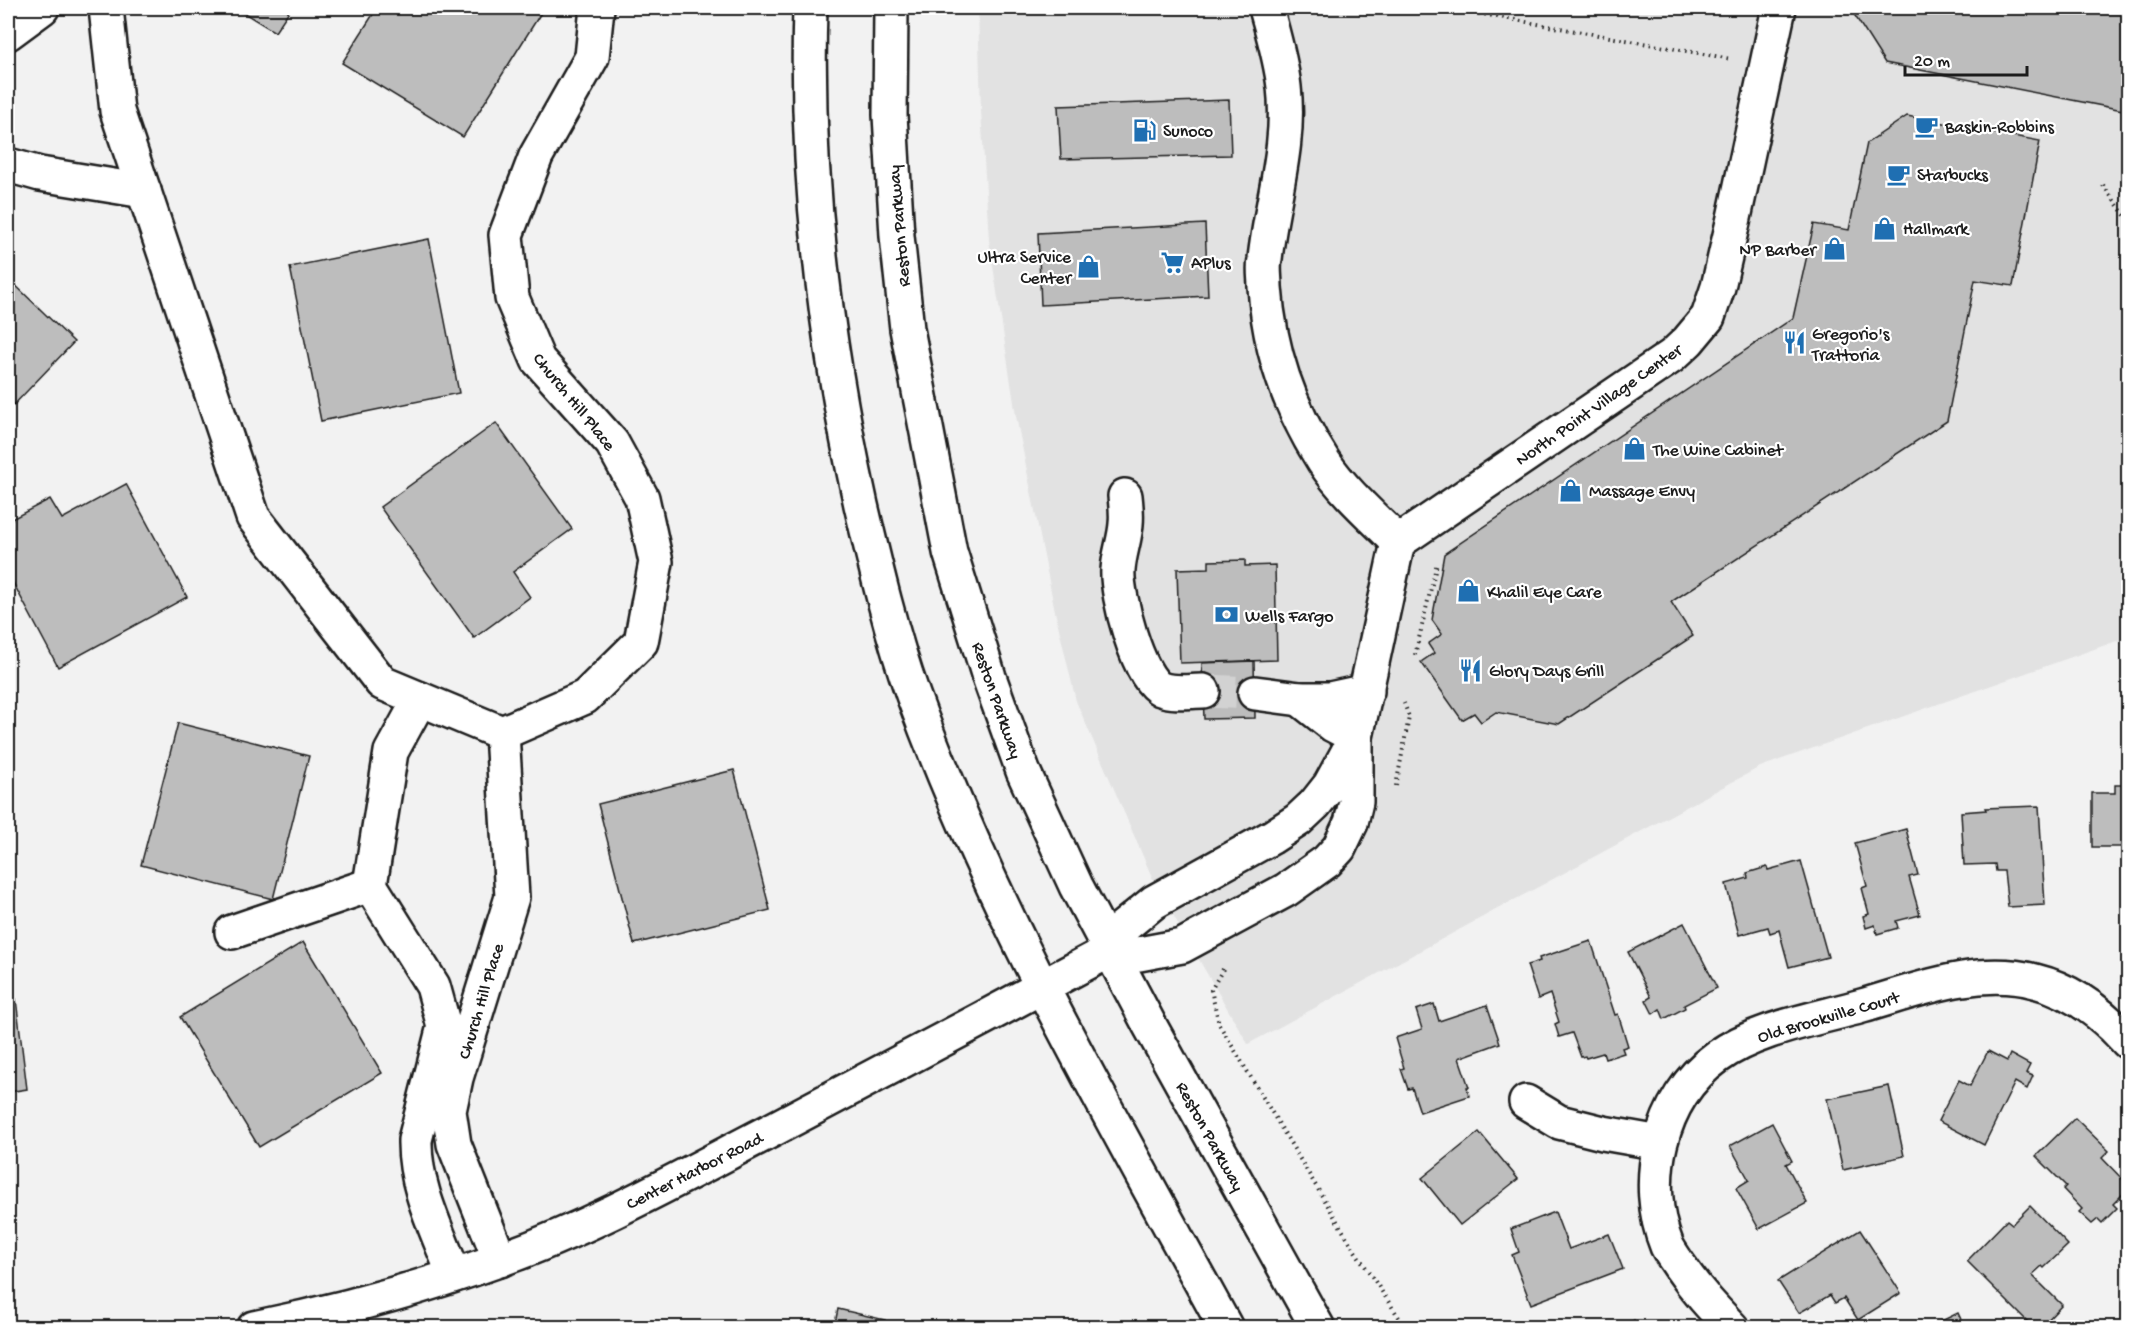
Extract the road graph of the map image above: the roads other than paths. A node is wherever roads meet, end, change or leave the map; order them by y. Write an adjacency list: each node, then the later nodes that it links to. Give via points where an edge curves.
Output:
1 (42, 8): 8 (street)
2 (106, 8): 10 (street, via 117,111)
3 (597, 8): 18 (street, Church Hill Place, via 592,57 536,156 506,235 512,298 538,360 612,444 642,498 657,562 641,642 585,697)
4 (810, 8): 23 (street, via 812,151 820,256 843,419 880,587 917,705 970,837)
5 (891, 8): 22 (street, Reston Parkway, via 890,115 907,329 950,552 1023,771)
6 (1266, 8): 12 (street, via 1281,70 1285,116 1264,262 1272,344 1283,381 1324,462)
7 (1779, 8): 12 (street, North Point Village Center, via 1734,218 1708,317 1672,356)
8 (8, 33)
9 (8, 165): 10 (street)
10 (144, 191): 16 (street, via 253,517 382,683)
11 (1125, 496): 13 (street, via 1119,587 1136,654 1160,688)
12 (1398, 542): 14 (street)
13 (1203, 691)
14 (1366, 691): 17 (street, via 1330,699); 19 (street)
15 (1255, 693): 17 (street)
16 (420, 699): 18 (street); 20 (street, via 391,752)
17 (1300, 699): 19 (street)
18 (502, 733): 27 (street, Church Hill Place, via 512,897 449,1111 454,1144)
19 (1356, 736): 22 (street, via 1330,785 1298,820 1154,902 1122,928); 22 (street, via 1356,802 1339,848 1327,861 1286,890 1182,946 1139,954)
20 (370, 885): 21 (street); 28 (street, Church Hill Place, via 433,986 444,1026 415,1140 415,1160)
21 (232, 932)
22 (1109, 951): 23 (street, Center Harbor Road); 31 (street, Reston Parkway)
23 (1041, 988): 27 (street, Center Harbor Road, via 637,1199); 30 (street)
24 (2128, 1042): 26 (street, Old Brookville Court, via 2112,1024 2077,998 2036,981 1996,975 1952,980 1751,1037 1716,1058 1689,1083 1669,1117)
25 (1526, 1102): 26 (street, via 1558,1122)
26 (1660, 1143): 32 (street, Old Brookville Court, via 1656,1213 1668,1248 1697,1292)
27 (500, 1260): 28 (street, Center Harbor Road)
28 (454, 1275): 29 (street, Center Harbor Road, via 397,1295)
29 (254, 1328)
30 (1226, 1328)
31 (1318, 1328)
32 (1732, 1328)

